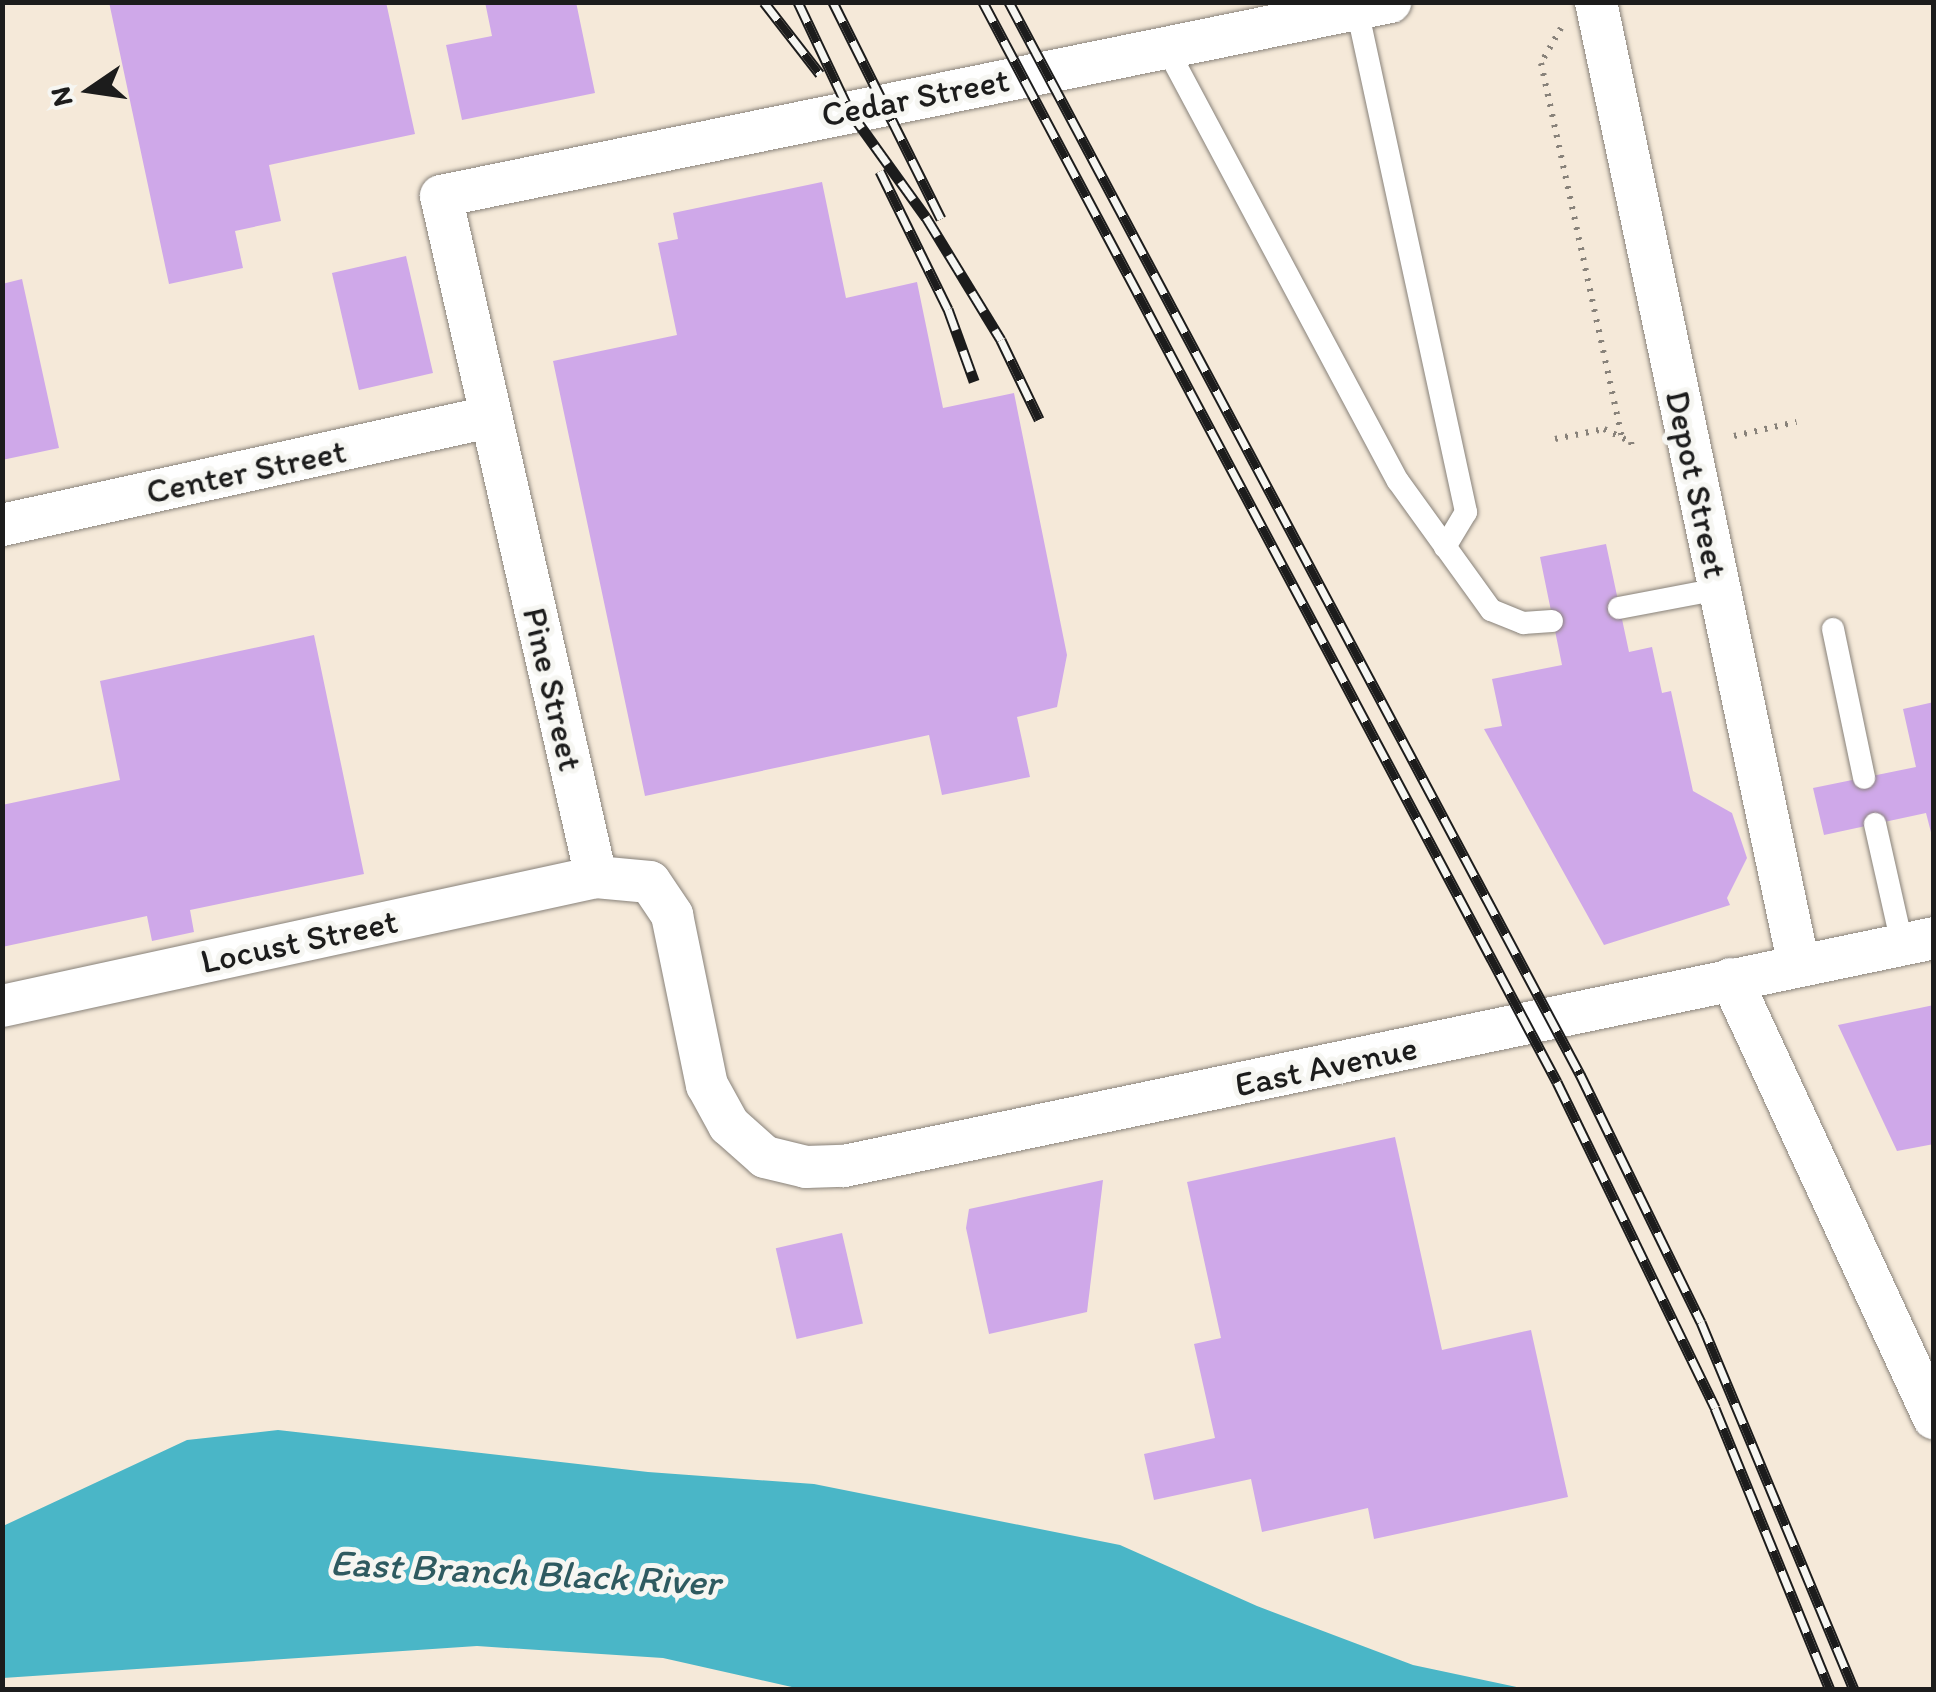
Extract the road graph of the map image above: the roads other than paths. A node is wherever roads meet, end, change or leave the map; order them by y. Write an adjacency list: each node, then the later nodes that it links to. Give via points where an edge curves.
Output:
1 (1374, 6): 3 (street, Cedar Street); 7 (lane, via 1466,512)
2 (1581, 10): 8 (street, Depot Street)
3 (1166, 47): 4 (street, Cedar Street); 7 (lane, via 1398,481)
4 (441, 196): 5 (street, Pine Street)
5 (490, 418): 6 (street, Center Street); 14 (street, Pine Street)
6 (2, 525)
7 (1445, 547): 10 (lane, via 1491,610 1523,623)
8 (1719, 588): 9 (lane); 16 (street, Depot Street)
9 (1620, 608)
10 (1552, 622)
11 (1834, 630): 12 (lane)
12 (1864, 778)
13 (1875, 824): 15 (lane)
14 (596, 877): 17 (street, East Avenue, via 650,882 672,916 707,1085 729,1125 765,1157 806,1167 844,1166); 18 (street, Locust Street)
15 (1918, 941): 16 (street, East Avenue)
16 (1799, 966): 17 (street, East Avenue)
17 (1731, 979): 19 (street)
18 (2, 1006)
19 (1934, 1418)

